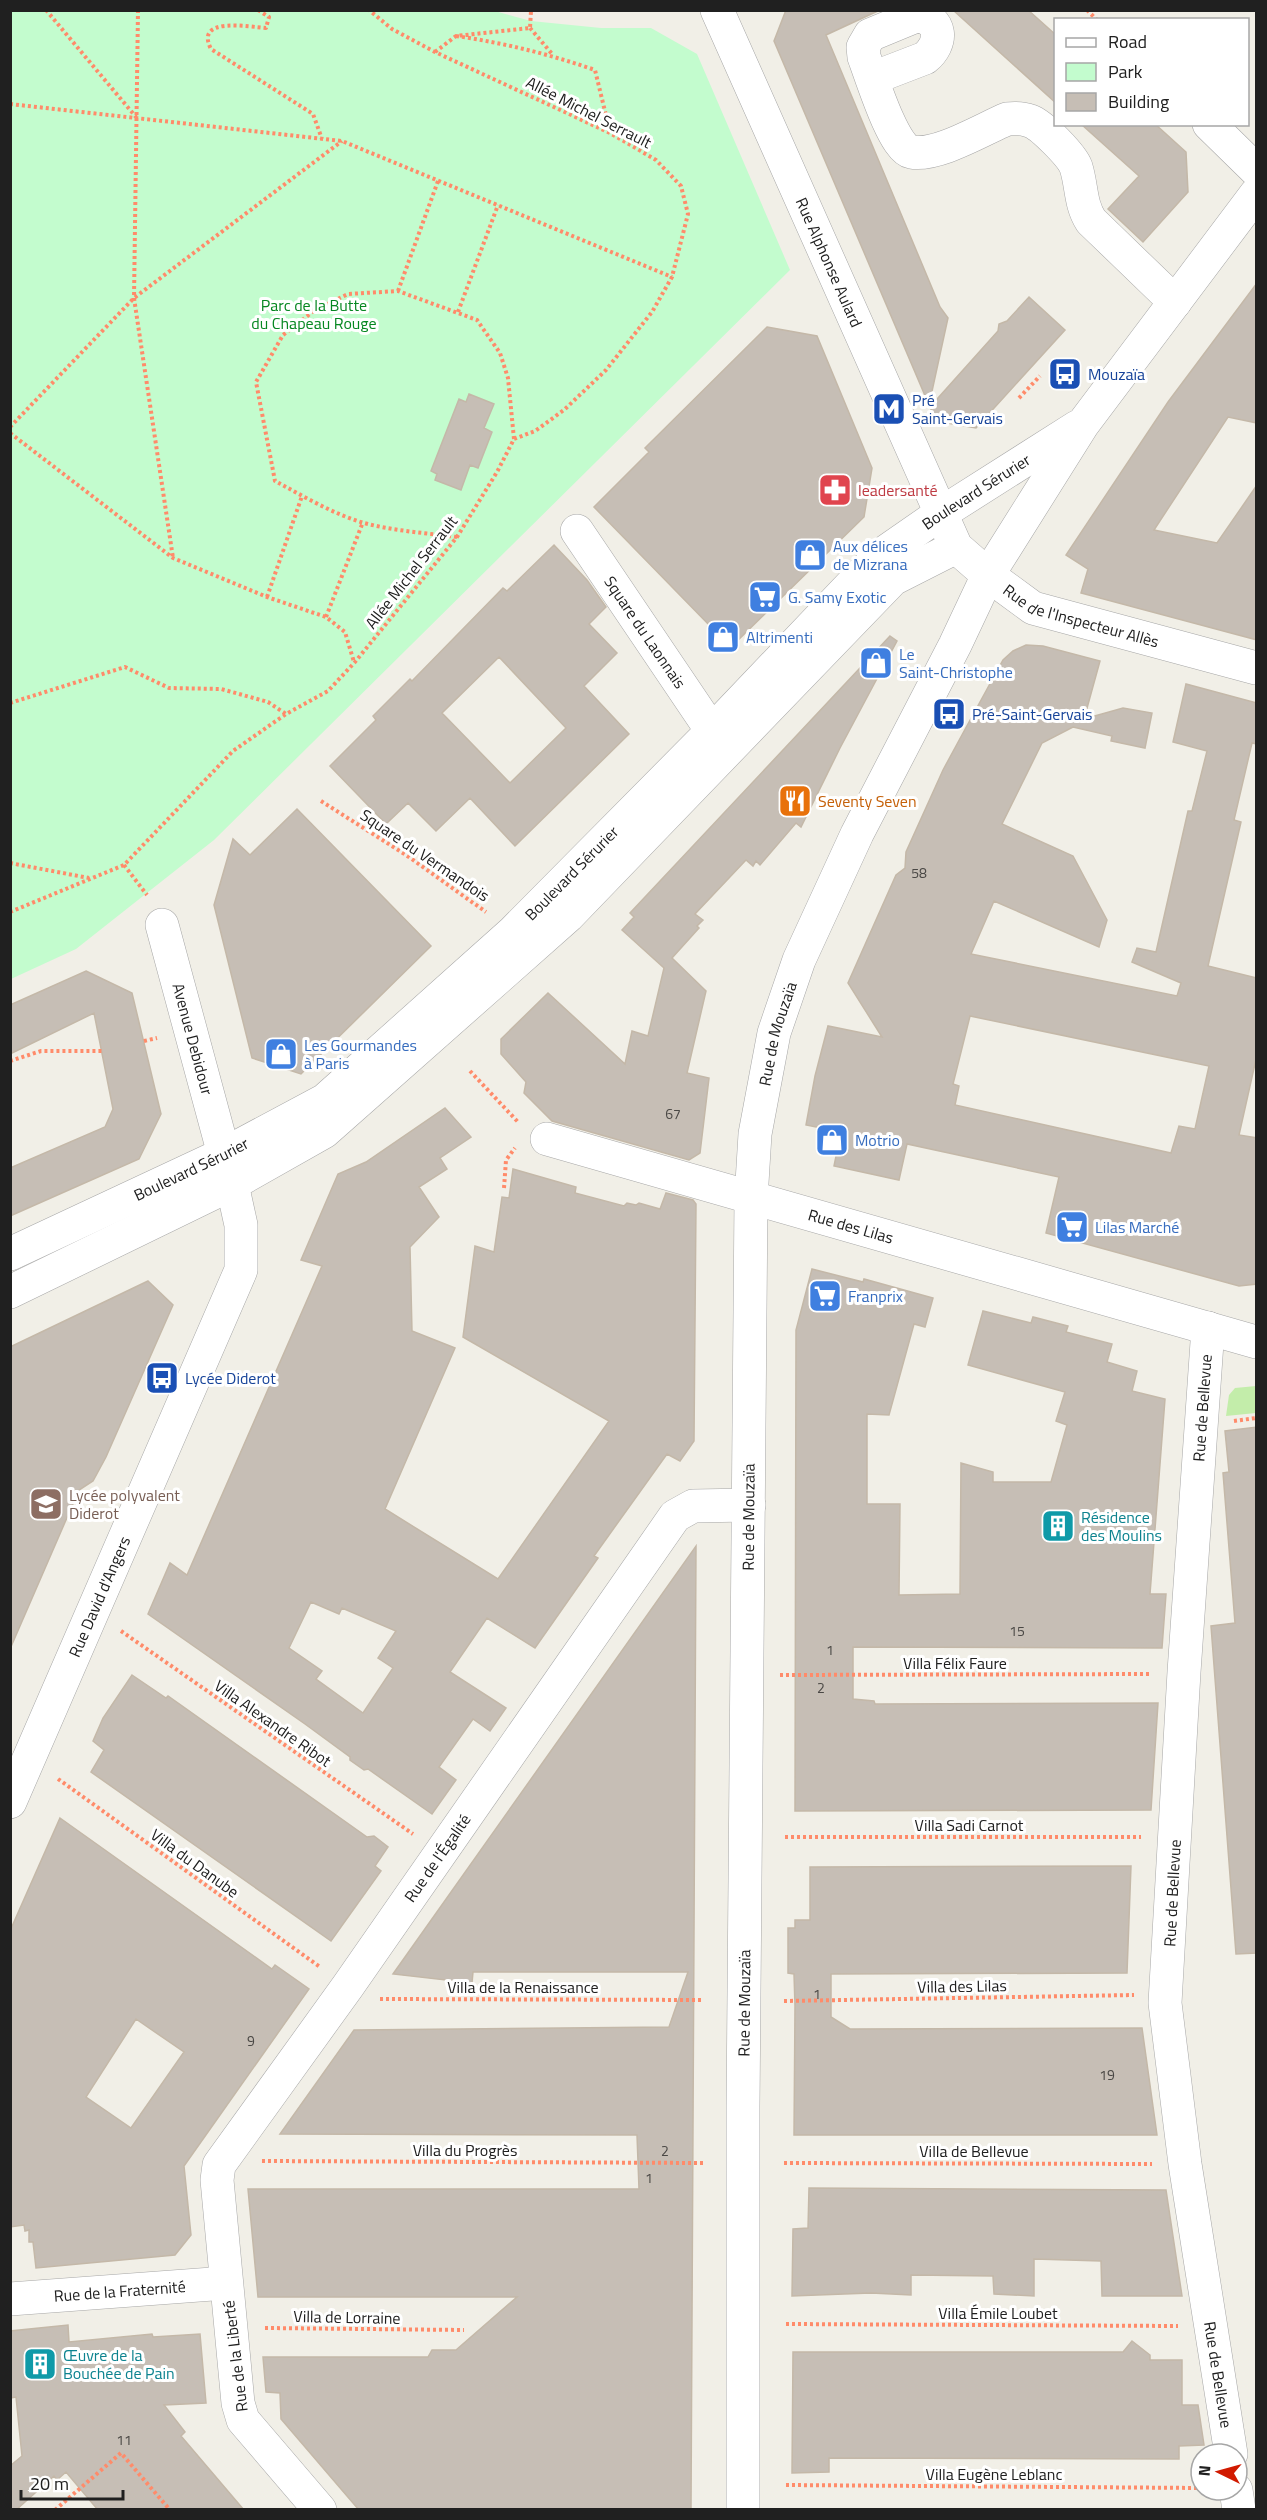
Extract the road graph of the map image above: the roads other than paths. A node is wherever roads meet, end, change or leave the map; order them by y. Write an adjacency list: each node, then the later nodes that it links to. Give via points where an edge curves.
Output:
1 (717, 10): 8 (street, Rue Alphonse Aulard)
2 (873, 78): 6 (street, via 899,142 910,152 932,152 1007,119 1033,121 1072,157 1083,209 1091,221)
3 (1211, 126): 4 (street)
4 (1257, 170)
5 (1257, 194): 6 (street, Boulevard Sérurier)
6 (1175, 302): 7 (street, Boulevard Sérurier)
7 (1083, 423): 8 (street, Boulevard Sérurier); 11 (street, Boulevard Sérurier)
8 (940, 514): 10 (street, Rue de l'Inspecteur Allès); 13 (street, Boulevard Sérurier, via 878,557)
9 (577, 531): 13 (street, Square du Laonnais)
10 (956, 547): 11 (street, Rue de l'Inspecteur Allès); 16 (street, Boulevard Sérurier, via 893,579 568,916 345,1115 324,1132)
11 (988, 575): 12 (street, Rue de l'Inspecteur Allès, via 1033,608); 17 (street, Rue de Mouzaïa, via 857,834 799,960 774,1033 755,1134)
12 (1257, 668)
13 (712, 731): 16 (street, Boulevard Sérurier, via 513,932 325,1100)
14 (162, 925): 16 (street, Avenue Debidour)
15 (547, 1139): 17 (street, Rue des Lilas)
16 (228, 1169): 18 (street, Boulevard Sérurier); 19 (street, Boulevard Sérurier); 23 (street, Rue David d'Angers, via 241,1225 242,1270)
17 (751, 1199): 20 (street, Rue des Lilas); 22 (street, Rue de Mouzaïa)
18 (10, 1254)
19 (10, 1292)
20 (1209, 1328): 21 (street, Rue des Lilas); 26 (street, Rue de Bellevue, via 1165,2003 1185,2164)
21 (1257, 1342)
22 (749, 1505): 24 (street, Rue de l'Égalité, via 693,1506 675,1516 219,2165); 28 (street, Rue de Mouzaïa)
23 (10, 1802)
24 (226, 2283): 25 (street, Rue de la Fraternité); 27 (street, Rue de la Liberté, via 243,2420)
25 (10, 2300)
26 (1229, 2442)
27 (320, 2510)
28 (743, 2510)

